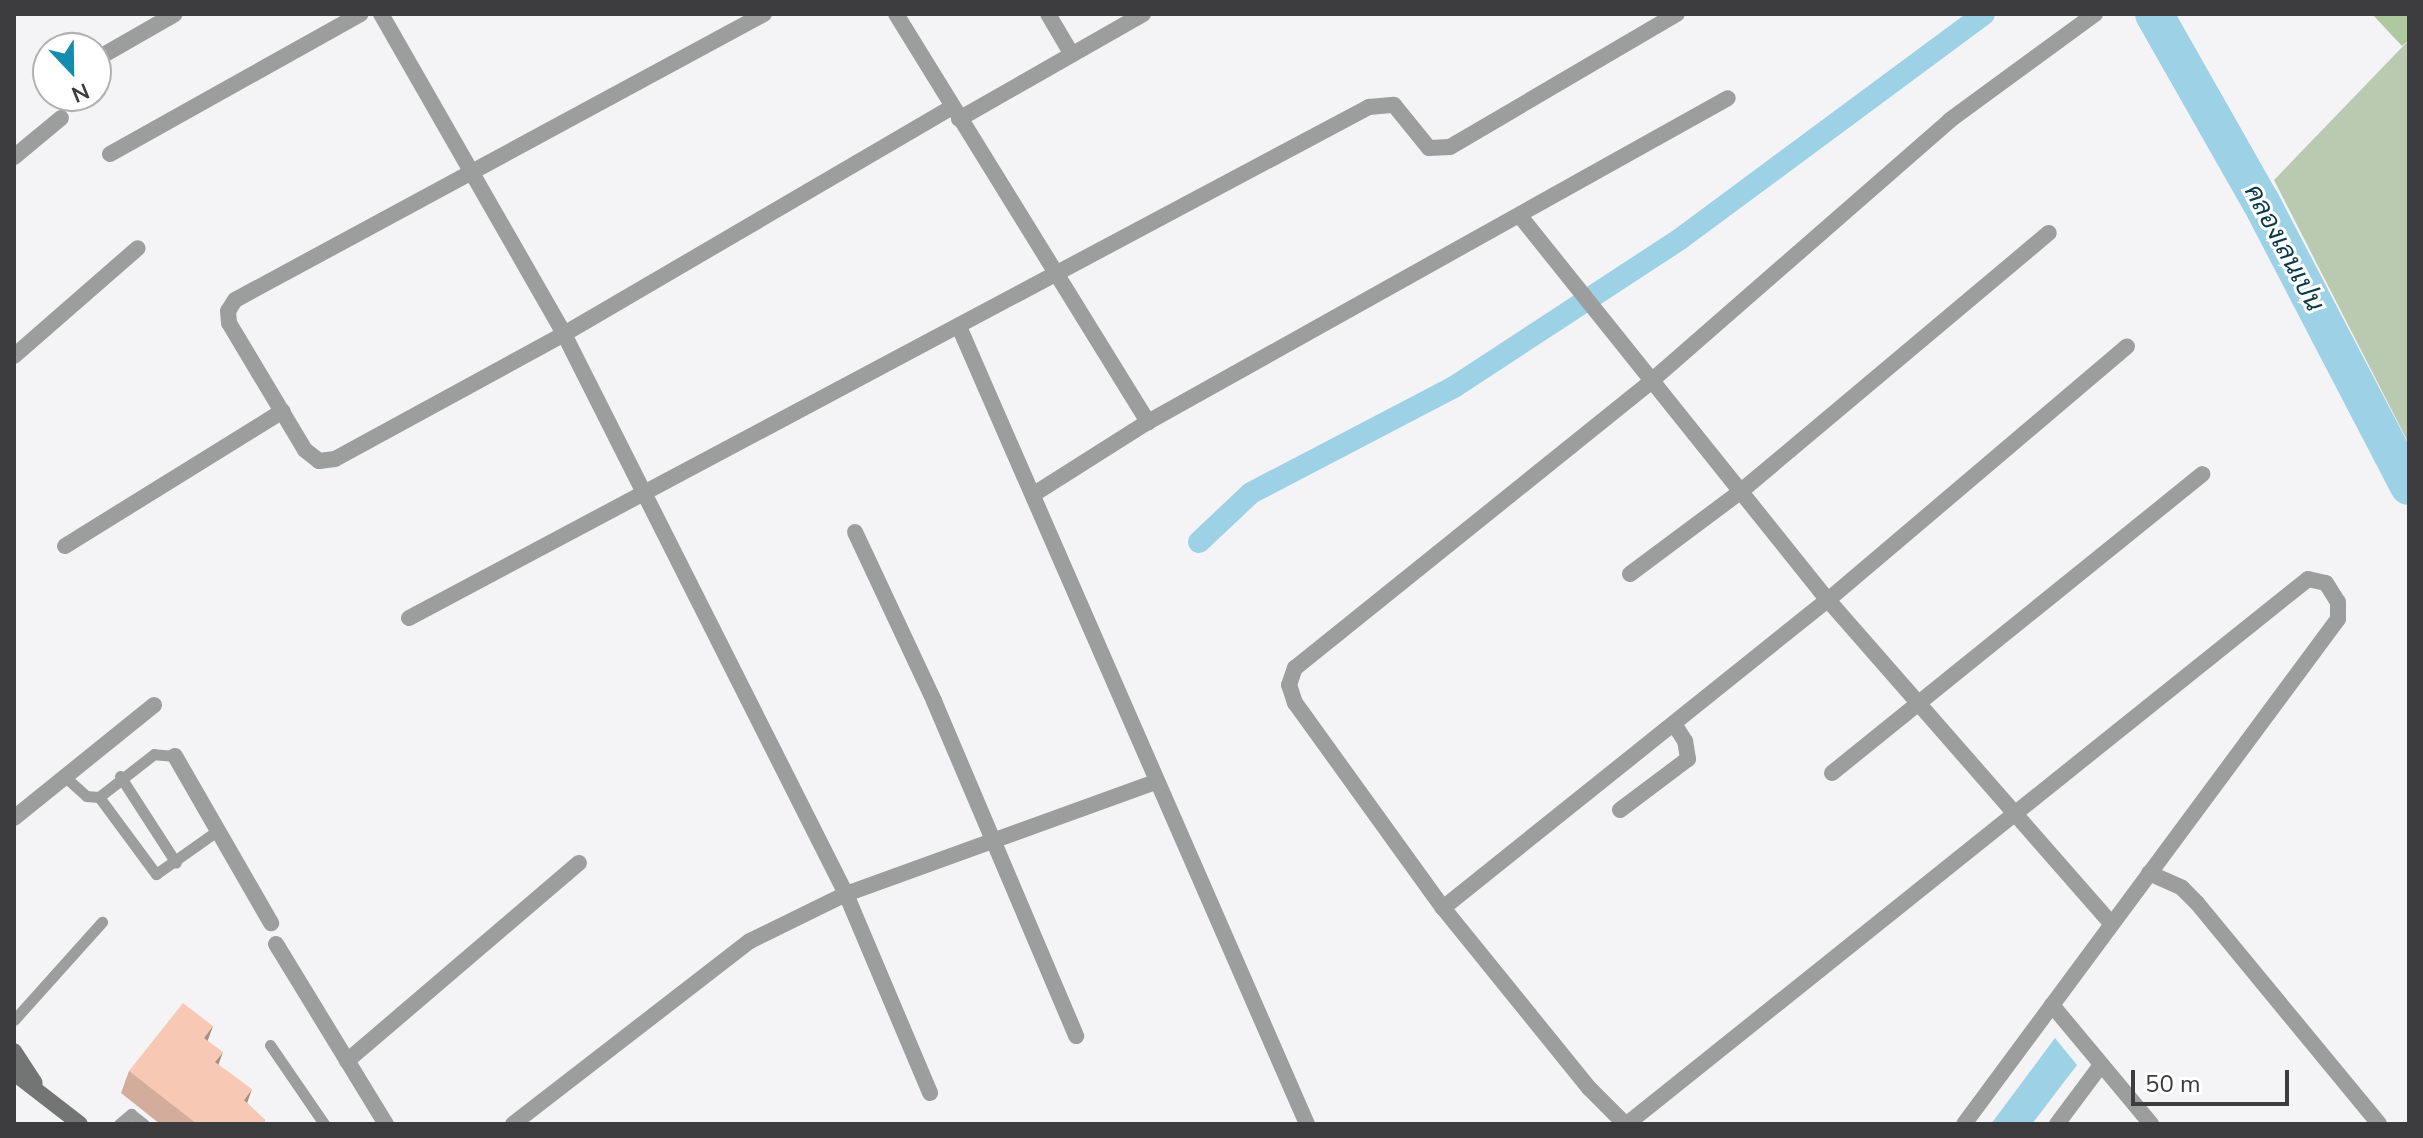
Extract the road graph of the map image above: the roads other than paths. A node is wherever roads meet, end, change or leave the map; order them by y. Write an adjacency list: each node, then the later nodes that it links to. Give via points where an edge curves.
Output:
1 (175, 14): 10 (street)
2 (360, 14): 15 (street)
3 (381, 14): 17 (street)
4 (764, 14): 17 (street)
5 (896, 14): 13 (street)
6 (1048, 14): 11 (street)
7 (1143, 14): 11 (street)
8 (1677, 14): 21 (street, via 1450,147 1429,148 1394,105 1383,103)
9 (2095, 14): 26 (street, via 1950,120)
10 (112, 50)
11 (1071, 53): 13 (street)
12 (1728, 98): 18 (street)
13 (956, 113): 21 (street); 23 (street)
14 (61, 118): 16 (street)
15 (110, 154)
16 (14, 157)
17 (470, 175): 23 (street); 27 (street, via 235,300 229,323)
18 (1520, 216): 26 (street); 28 (street)
19 (2049, 233): 31 (street)
20 (138, 248): 25 (street)
21 (1053, 274): 22 (street); 28 (street)
22 (960, 329): 30 (street); 32 (street)
23 (564, 334): 27 (street, via 335,459 319,461 305,450); 30 (street)
24 (2127, 346): 36 (street)
25 (14, 356)
26 (1649, 383): 31 (street); 56 (street, via 1295,668 1289,685 1295,703)
27 (283, 411): 34 (street)
28 (1148, 422): 32 (street)
29 (2202, 474): 39 (street)
30 (639, 491): 37 (street); 55 (street)
31 (1740, 492): 35 (street); 36 (street)
32 (1034, 494): 45 (street)
33 (855, 532): 51 (street)
34 (65, 546)
35 (1630, 574)
36 (1828, 600): 39 (street); 40 (street)
37 (409, 618)
38 (154, 705): 43 (street)
39 (1921, 705): 42 (street); 48 (street)
40 (1674, 724): 47 (street, via 1688,759); 56 (street)
41 (175, 756): 44 (lane, via 154,754); 50 (street)
42 (1832, 773)
43 (63, 775): 46 (lane, via 86,796); 49 (street)
44 (120, 776): 46 (lane); 52 (lane)
45 (1155, 782): 51 (street); 77 (street)
46 (99, 797): 52 (lane, via 149,871 162,873)
47 (1620, 810)
48 (2014, 816): 54 (street, via 2308,579 2318,578 2338,602 2338,619); 59 (street); 78 (street)
49 (14, 818)
50 (217, 831): 52 (lane); 58 (street)
51 (995, 840): 55 (street); 63 (street)
52 (176, 863)
53 (579, 863): 66 (street)
54 (2149, 873): 59 (street); 82 (street, via 2182,888 2197,903)
55 (846, 894): 69 (street); 76 (street, via 750,941)
56 (1443, 908): 78 (street, via 1589,1088)
57 (102, 922): 62 (lane)
58 (271, 923)
59 (2111, 923): 61 (street)
60 (276, 944): 66 (street)
61 (2052, 1005): 67 (street); 79 (street)
62 (14, 1020)
63 (1076, 1036)
64 (270, 1045): 74 (lane)
65 (14, 1051): 70 (main road)
66 (347, 1061): 75 (street)
67 (2101, 1065): 80 (street); 81 (street)
68 (14, 1073): 70 (main road)
69 (930, 1093)
70 (43, 1096): 71 (main road)
71 (80, 1124)
72 (119, 1124): 73 (lane, via 131,1114)
73 (144, 1124)
74 (324, 1124)
75 (386, 1124)
76 (513, 1124)
77 (1307, 1124)
78 (1626, 1124)
79 (1964, 1124)
80 (2057, 1124)
81 (2151, 1124)
82 (2379, 1124)

